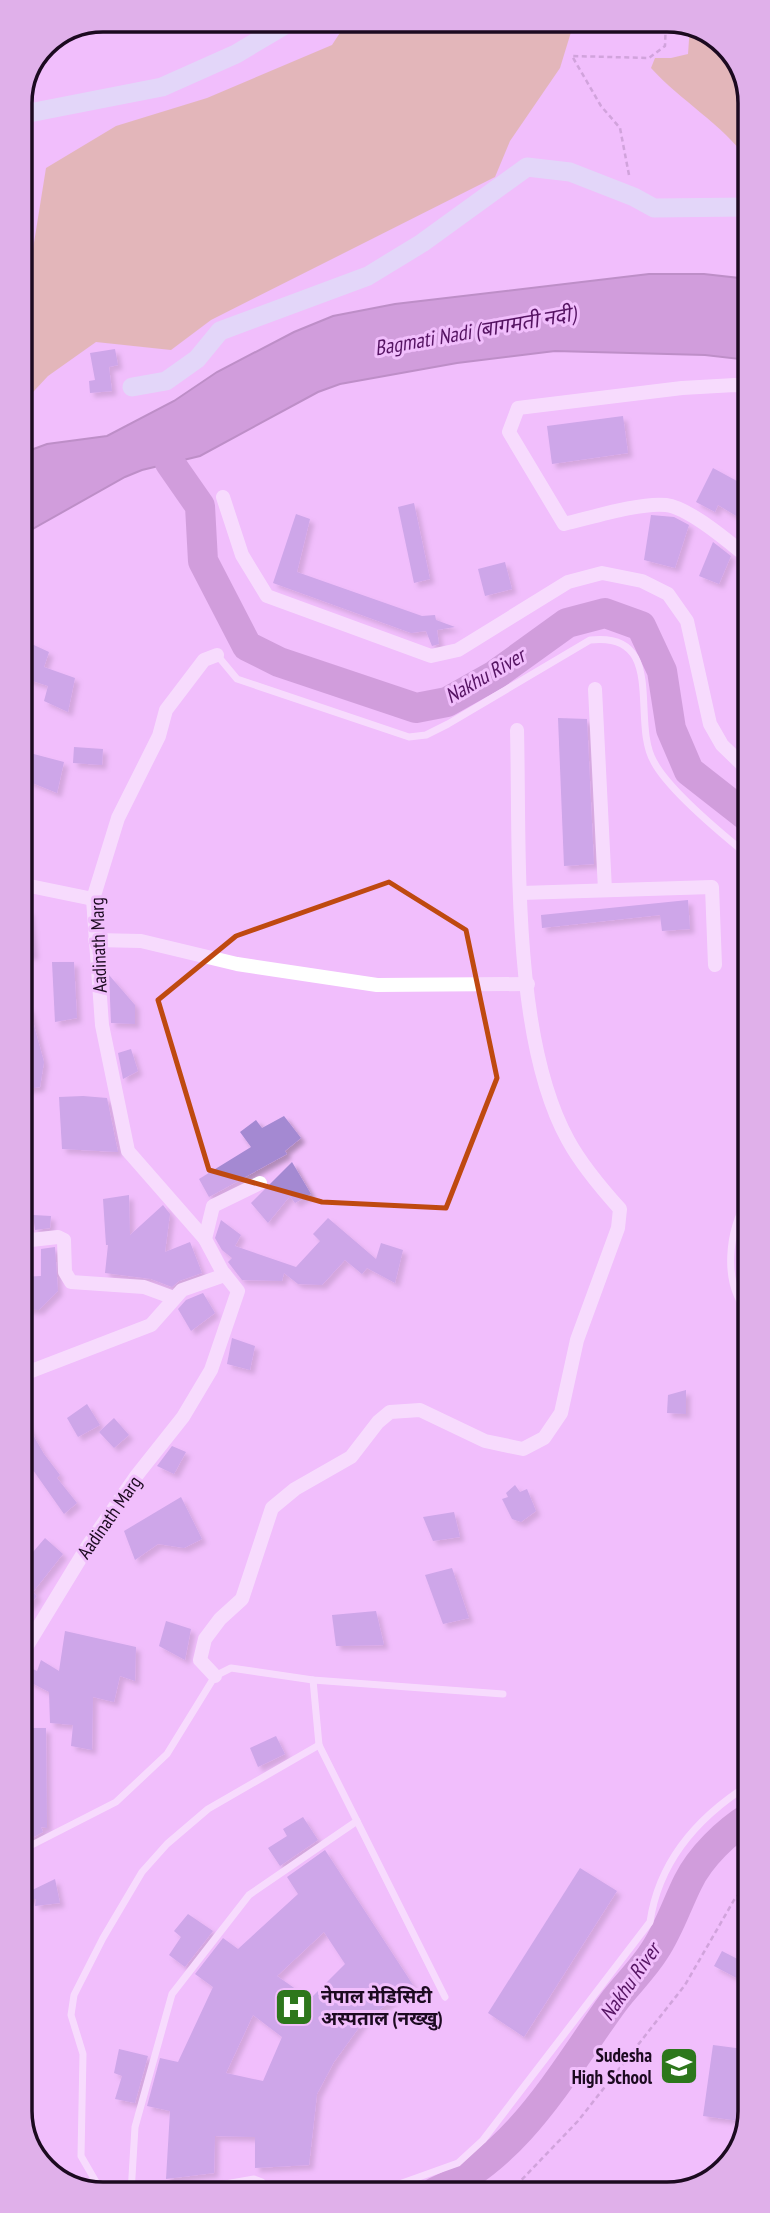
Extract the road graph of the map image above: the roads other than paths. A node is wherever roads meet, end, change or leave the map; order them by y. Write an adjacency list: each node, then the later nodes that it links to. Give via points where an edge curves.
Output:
1 (273, 32): 2 (street, via 162,87)
2 (32, 112)
3 (738, 206): 5 (street, via 654,208 570,172 527,167 368,276 220,331 197,359 166,381)
4 (738, 386): 7 (street, via 518,408 509,432 564,524 667,505 709,526)
5 (132, 387)
6 (223, 497): 11 (street, via 242,555 267,596 430,656 458,650 568,582 602,573 622,575 668,594 687,621 710,724)
7 (738, 550)
8 (217, 655): 12 (lane, via 237,679 409,737 448,724 590,639 623,643 633,652 640,671 653,762 685,800); 16 (street, Aadinath Marg, via 204,660 166,710 159,736 118,818)
9 (595, 689): 14 (street)
10 (517, 730): 15 (street)
11 (738, 760)
12 (738, 846)
13 (32, 886): 16 (street)
14 (605, 890): 15 (street); 18 (street, via 712,887)
15 (522, 892): 19 (street)
16 (93, 898): 17 (street, Aadinath Marg)
17 (95, 940): 19 (street, via 141,941 237,964 377,985); 22 (street, Aadinath Marg, via 102,1025 128,1151)
18 (715, 965)
19 (528, 984): 29 (street, via 531,1017 554,1109 569,1142 620,1209 618,1228 577,1340 561,1413 544,1438 523,1449 485,1441 420,1410 390,1412 351,1457 272,1508 242,1599 205,1639 200,1660)
20 (260, 1183): 22 (street, via 213,1206)
21 (738, 1224): 25 (lane, via 731,1242 732,1280)
22 (205, 1239): 24 (street, Aadinath Marg)
23 (32, 1240): 26 (street, via 64,1240 65,1272 71,1282 144,1287)
24 (224, 1273): 26 (street, via 192,1284); 28 (street, Aadinath Marg, via 238,1291 211,1370 183,1417 89,1544)
25 (738, 1292)
26 (174, 1298): 27 (street, via 150,1325)
27 (32, 1371)
28 (32, 1638)
29 (215, 1676): 30 (lane, via 231,1668); 35 (lane, via 167,1754 116,1802)
30 (313, 1680): 31 (lane); 32 (lane)
31 (503, 1693)
32 (319, 1745): 34 (lane); 37 (lane, via 208,1809 167,1844 142,1872 103,1938 74,1995 71,2015 83,2054 81,2156)
33 (738, 1791): 39 (lane, via 716,1805 681,1846 654,1894 650,1922 483,2140 458,2163)
34 (357, 1821): 36 (lane); 38 (lane, via 249,1895 173,1994 135,2127)
35 (32, 1845)
36 (445, 1997)
37 (96, 2181)
38 (132, 2181)
39 (406, 2182)

